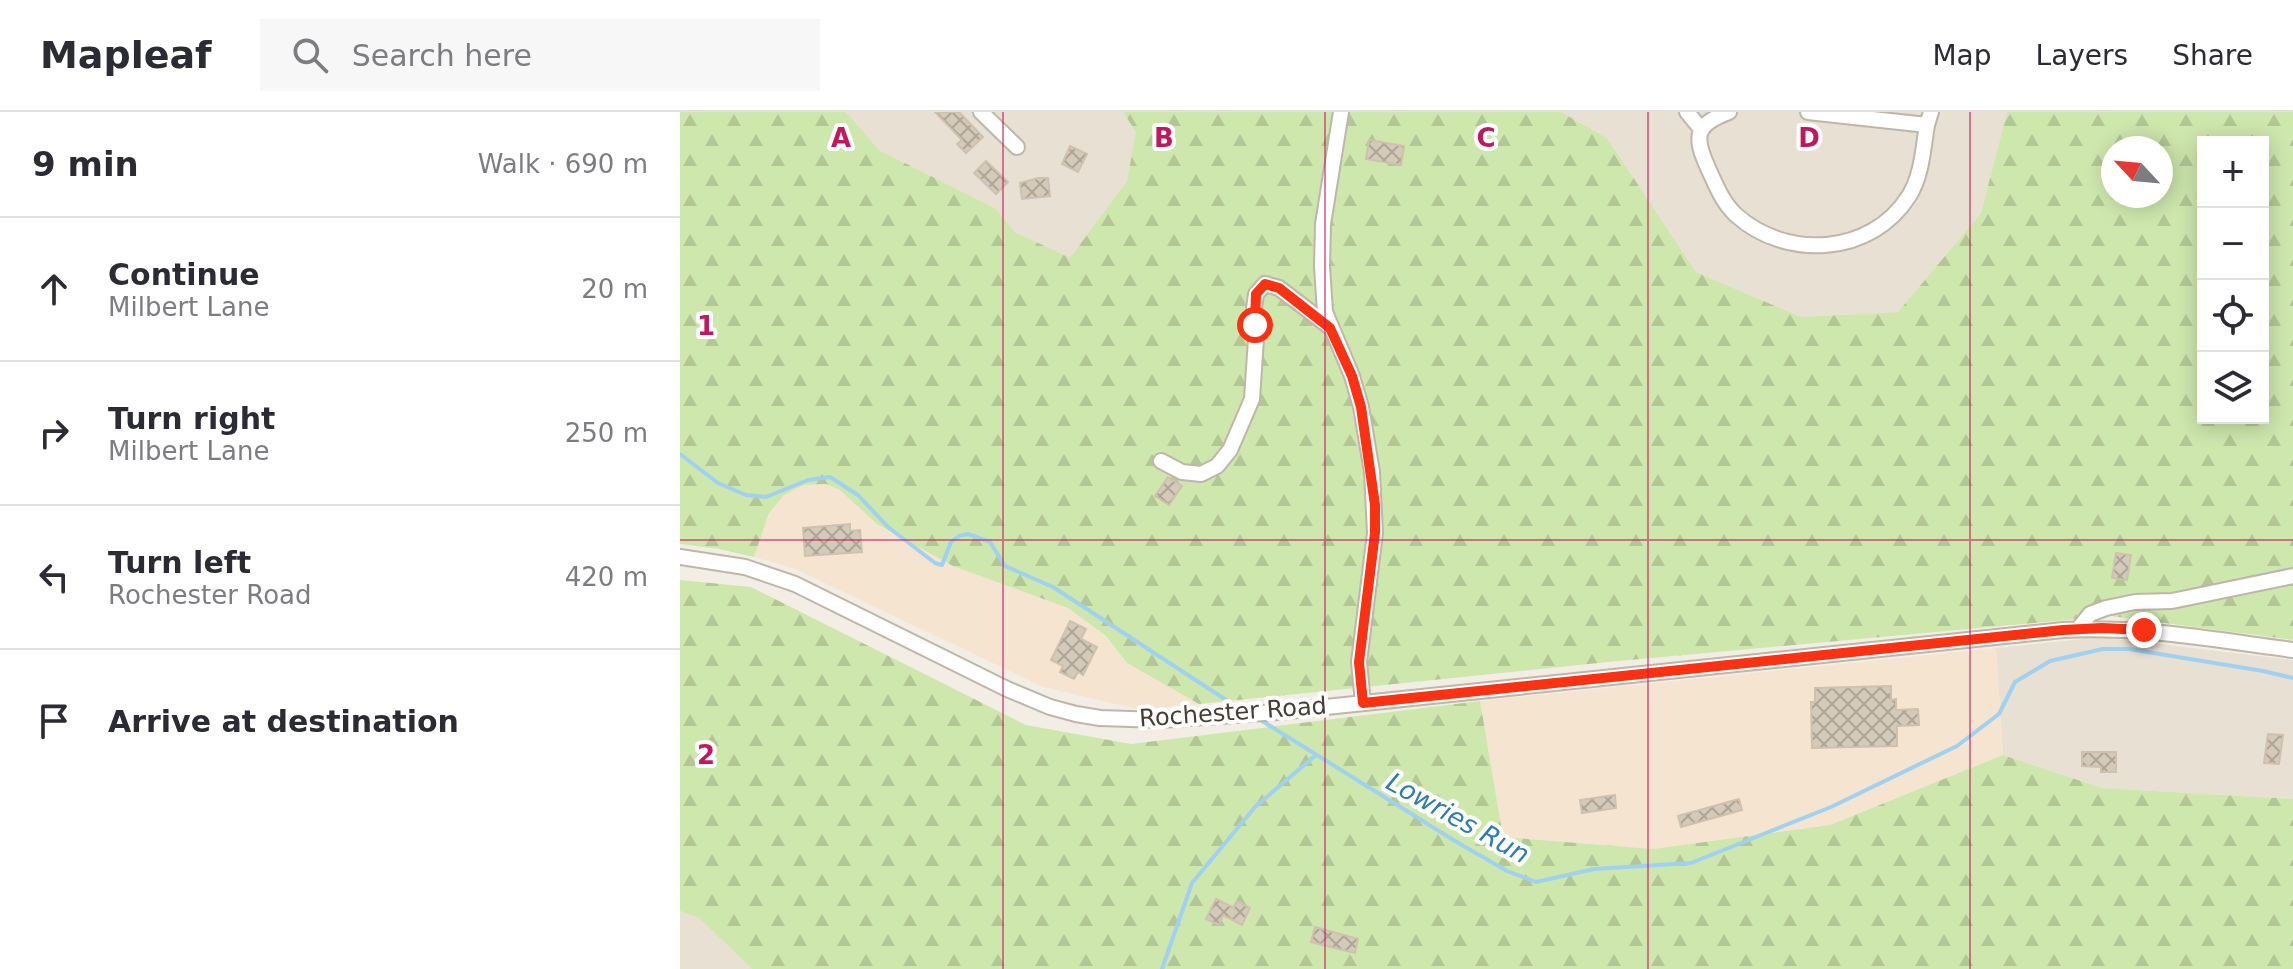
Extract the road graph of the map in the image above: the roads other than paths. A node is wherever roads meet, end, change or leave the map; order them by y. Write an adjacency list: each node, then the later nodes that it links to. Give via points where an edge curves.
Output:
1 (981, 112): 8 (street)
2 (1341, 112): 9 (street, via 1323,224 1323,293)
3 (1687, 112): 7 (street)
4 (1729, 112): 7 (street)
5 (1808, 112): 6 (street)
6 (1929, 118): 7 (street, via 1921,167 1909,196 1887,220 1855,240 1827,246 1798,246 1758,232 1736,215 1723,200 1698,146)
7 (1701, 129)
8 (1017, 147)
9 (1330, 328): 10 (street, via 1279,288 1265,284 1256,294 1254,309 1252,399 1230,450 1217,466 1201,474); 15 (street, via 1352,376 1372,472 1375,533 1359,662)
10 (1161, 461)
11 (680, 557): 15 (street, Rochester Road, via 745,567 795,584 1007,689 1050,707 1100,718 1161,720)
12 (2293, 576): 13 (street, via 2106,608 2090,614)
13 (2078, 629): 14 (street, Rochester Road, via 2144,630); 15 (street, Rochester Road)
14 (2293, 650)
15 (1363, 703)

